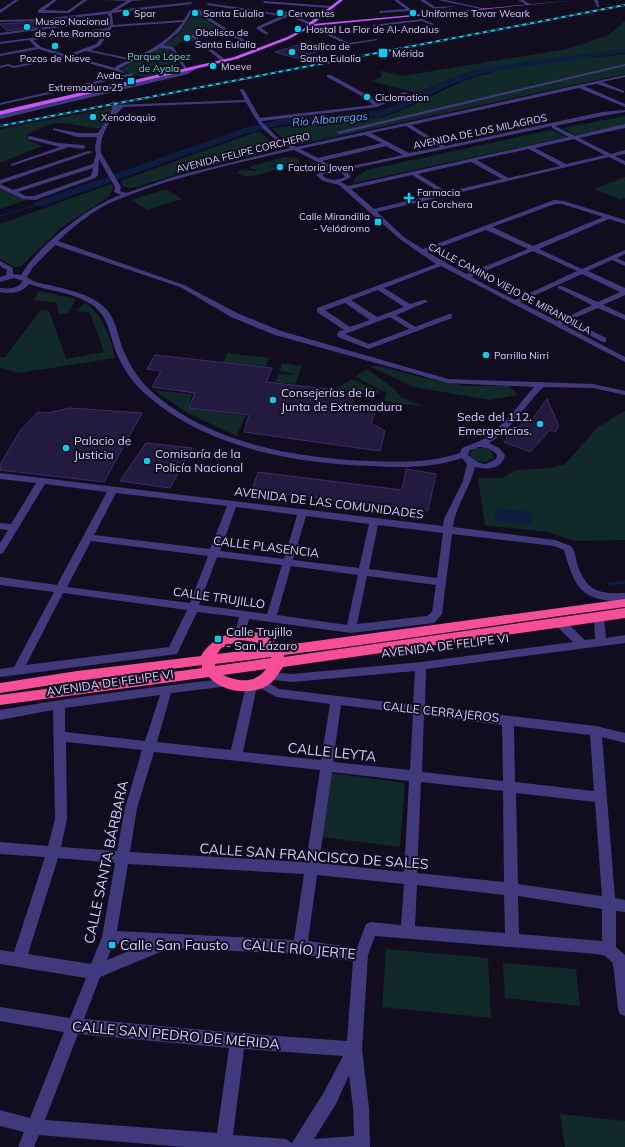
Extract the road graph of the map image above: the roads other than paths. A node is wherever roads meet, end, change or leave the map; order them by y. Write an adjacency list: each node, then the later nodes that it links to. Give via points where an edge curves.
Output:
1 (18, 0): 30 (street)
2 (55, 0): 29 (street)
3 (85, 0): 29 (street, via 68,12)
4 (105, 0): 5 (street)
5 (131, 0): 6 (street); 33 (street)
6 (143, 0)
7 (173, 0): 18 (street)
8 (259, 0): 16 (street)
9 (341, 0): 25 (main road)
10 (396, 0): 28 (street)
11 (422, 0): 21 (street)
12 (440, 0): 17 (street)
13 (520, 0): 22 (street)
14 (576, 0): 22 (main road)
15 (596, 0): 24 (street)
16 (264, 2): 25 (street); 34 (street)
17 (453, 2): 21 (street); 23 (street)
18 (182, 3): 19 (street); 33 (street)
19 (191, 3)
20 (208, 4): 34 (street)
21 (428, 4): 26 (street)
22 (528, 4): 27 (main road)
23 (469, 5): 26 (street); 27 (street)
24 (598, 6)
25 (330, 7): 45 (main road)
26 (435, 8): 32 (street)
27 (485, 9): 32 (main road)
28 (409, 10): 31 (street); 35 (street)
29 (39, 11): 40 (street)
30 (0, 12)
31 (380, 12)
32 (442, 12): 35 (main road)
33 (110, 13): 38 (street); 40 (street)
34 (288, 15): 45 (street); 52 (street, via 258,28)
35 (417, 15): 36 (main road)
36 (391, 17): 42 (street); 45 (main road)
37 (64, 19): 44 (street)
38 (110, 20): 44 (street); 46 (street)
39 (0, 21): 40 (street)
40 (26, 21)
41 (186, 21): 46 (street); 48 (street, via 191,11 196,8 202,15); 56 (street, via 177,34)
42 (398, 22): 43 (street, via 422,20); 47 (street, via 396,24); 50 (street, via 374,24)
43 (432, 24)
44 (71, 25): 49 (street); 51 (street)
45 (312, 25): 54 (street, via 348,44); 59 (main road)
46 (109, 27): 49 (street); 58 (street, via 98,44)
47 (406, 29)
48 (226, 30): 59 (street); 63 (street, via 191,35)
49 (79, 32): 53 (street)
50 (388, 32)
51 (0, 34)
52 (267, 34)
53 (30, 39): 55 (street); 57 (street)
54 (376, 40)
55 (0, 43)
56 (158, 46): 62 (street); 68 (street, via 171,48)
57 (39, 48): 60 (street); 61 (street)
58 (85, 49): 61 (street); 62 (street)
59 (257, 50): 63 (main road)
60 (0, 55)
61 (66, 56): 65 (street, via 14,67); 66 (street, via 107,68)
62 (133, 60): 66 (street)
63 (225, 61): 67 (main road)
64 (625, 65): 102 (street)
65 (0, 67)
66 (117, 68): 69 (street)
67 (194, 68): 68 (main road); 76 (street)
68 (186, 70): 72 (main road)
69 (132, 74): 72 (street); 87 (street)
70 (329, 76): 81 (street)
71 (625, 76): 73 (street, AVENIDA FELIPE CORCHERO)
72 (146, 79): 74 (main road)
73 (597, 82): 75 (street, AVENIDA FELIPE CORCHERO); 79 (street)
74 (111, 86): 83 (main road); 92 (street)
75 (579, 86): 91 (street); 96 (street, AVENIDA FELIPE CORCHERO)
76 (120, 87): 78 (street); 88 (street)
77 (242, 90): 84 (street)
78 (101, 91): 82 (street); 88 (street)
79 (623, 92): 85 (street, via 613,96)
80 (406, 93): 86 (street)
81 (367, 97): 86 (street); 90 (street)
82 (69, 99): 83 (street); 94 (street)
83 (55, 100): 92 (main road)
84 (247, 101): 89 (street); 95 (street)
85 (625, 101)
86 (390, 102): 90 (street)
87 (0, 104)
88 (113, 104): 89 (street); 89 (street); 104 (street)
89 (138, 106)
90 (377, 106): 95 (street)
91 (625, 106)
92 (0, 112)
93 (625, 113): 98 (street, AVENIDA DE LOS MILAGROS); 114 (street, AVENIDA DE LOS MILAGROS, via 602,114)
94 (0, 117)
95 (259, 121): 108 (street, via 268,133)
96 (407, 124): 103 (street, AVENIDA FELIPE CORCHERO); 114 (street)
97 (625, 126): 99 (street)
98 (554, 128): 106 (street); 130 (street, AVENIDA DE LOS MILAGROS, via 360,169)
99 (617, 128): 101 (street); 106 (street)
100 (55, 129): 104 (street, via 78,135)
101 (625, 132)
102 (335, 133)
103 (366, 133): 109 (street); 115 (street, AVENIDA FELIPE CORCHERO)
104 (101, 135): 112 (street)
105 (30, 138): 110 (street)
106 (574, 138): 113 (street); 120 (street)
107 (299, 141): 108 (street)
108 (285, 144): 115 (street)
109 (386, 144): 119 (street); 121 (street)
110 (68, 146): 111 (street); 125 (street)
111 (82, 147): 112 (street); 116 (street)
112 (96, 147): 116 (street); 118 (street)
113 (530, 147): 122 (street); 126 (street)
114 (445, 148): 119 (street, AVENIDA DE LOS MILAGROS)
115 (294, 149): 121 (street); 135 (street, AVENIDA FELIPE CORCHERO)
116 (90, 151): 118 (street); 133 (street)
117 (625, 152): 120 (street)
118 (98, 154): 124 (street); 137 (street)
119 (408, 155): 127 (street, AVENIDA DE LOS MILAGROS)
120 (610, 156): 123 (street); 126 (street)
121 (318, 160): 127 (street); 128 (street)
122 (472, 160): 129 (street); 131 (street)
123 (625, 163)
124 (95, 164): 138 (street); 138 (street, via 93,177 31,198)
125 (13, 165)
126 (565, 166): 131 (street)
127 (338, 170): 128 (street, AVENIDA DE LOS MILAGROS); 130 (street)
128 (323, 172): 132 (street, via 320,177)
129 (413, 173): 136 (street); 141 (street)
130 (347, 177): 132 (street, AVENIDA DE LOS MILAGROS); 136 (street, CALLE CAMINO VIEJO DE MIRANDILLA)
131 (508, 180): 141 (street)
132 (331, 181): 140 (street, CALLE CAMINO VIEJO DE MIRANDILLA, via 341,184)
133 (0, 182)
134 (0, 186): 138 (street)
135 (149, 187): 137 (street); 139 (street, AVENIDA FELIPE CORCHERO)
136 (350, 187): 140 (street, CALLE CAMINO VIEJO DE MIRANDILLA)
137 (119, 189): 139 (street); 142 (street)
138 (14, 192)
139 (127, 194): 142 (street, AVENIDA FELIPE CORCHERO)
140 (354, 194): 143 (street, CALLE CAMINO VIEJO DE MIRANDILLA)
141 (446, 194): 143 (street)
142 (109, 201): 147 (street, AVENIDA FELIPE CORCHERO, via 72,226)
143 (373, 212): 149 (street, CALLE CAMINO VIEJO DE MIRANDILLA)
144 (609, 217): 145 (street); 146 (street, via 557,201); 148 (street)
145 (625, 222)
146 (486, 227): 148 (street); 149 (street)
147 (54, 242): 155 (street, AVENIDA FELIPE CORCHERO); 186 (street, via 182,286 234,315 278,333 363,358 448,381)
148 (533, 248): 156 (street); 157 (street)
149 (421, 252): 153 (street, CALLE CAMINO VIEJO DE MIRANDILLA)
150 (625, 252): 151 (street)
151 (612, 258): 154 (street); 156 (street)
152 (0, 263): 158 (street, via 10,268)
153 (440, 264): 157 (street, CALLE CAMINO VIEJO DE MIRANDILLA); 160 (street)
154 (625, 264)
155 (30, 266): 158 (street, AVENIDA FELIPE CORCHERO); 159 (street, AVENIDA FELIPE CORCHERO)
156 (583, 271): 168 (street); 172 (street)
157 (466, 276): 172 (street, CALLE CAMINO VIEJO DE MIRANDILLA)
158 (5, 278): 159 (street)
159 (25, 280): 162 (street); 165 (street, AVENIDA FELIPE CORCHERO)
160 (394, 281): 161 (street); 163 (street)
161 (370, 282)
162 (42, 287): 165 (street); 191 (street, via 83,297 101,307 107,315 121,356 144,387 163,404 220,435 247,445 295,456 351,464)
163 (378, 287): 170 (street); 174 (street)
164 (560, 287): 173 (street)
165 (20, 288): 167 (street)
166 (0, 290): 167 (street)
167 (12, 291): 169 (street)
168 (625, 291): 173 (street)
169 (0, 299)
170 (346, 300): 179 (street); 183 (street, via 320,310)
171 (426, 301): 174 (street)
172 (514, 302): 181 (street, CALLE CAMINO VIEJO DE MIRANDILLA)
173 (597, 305): 178 (street); 180 (street)
174 (410, 307): 176 (street)
175 (546, 311): 180 (street)
176 (390, 314): 179 (street); 182 (street)
177 (449, 316): 182 (street)
178 (625, 318)
179 (376, 320): 183 (street)
180 (565, 320): 181 (street); 184 (street)
181 (557, 324): 185 (street, CALLE CAMINO VIEJO DE MIRANDILLA)
182 (414, 329): 183 (street, via 369,347 341,335)
183 (349, 330)
184 (603, 340)
185 (625, 360)
186 (543, 385): 187 (street, via 593,386); 188 (street, via 537,388)
187 (625, 393)
188 (500, 432): 189 (street); 190 (street)
189 (482, 444): 190 (street); 191 (street, via 468,447)
190 (496, 449): 192 (street, via 501,455 500,460 494,465)
191 (468, 460): 192 (street); 195 (street)
192 (483, 466): 195 (street)
193 (0, 476): 194 (street, AVENIDA DE LAS COMUNIDADES)
194 (42, 481): 196 (street, AVENIDA DE LAS COMUNIDADES); 201 (street)
195 (467, 481): 202 (street, via 452,512)
196 (113, 489): 197 (street, AVENIDA DE LAS COMUNIDADES); 203 (street)
197 (232, 505): 198 (street, AVENIDA DE LAS COMUNIDADES); 205 (street)
198 (302, 513): 199 (street, AVENIDA DE LAS COMUNIDADES); 206 (street)
199 (374, 521): 202 (street, AVENIDA DE LAS COMUNIDADES); 207 (street)
200 (0, 526): 201 (street)
201 (14, 528): 204 (street)
202 (447, 530): 209 (street); 211 (street, AVENIDA DE LAS COMUNIDADES, via 563,545 568,548 577,579 587,591 612,598)
203 (88, 537): 205 (street, CALLE PLASENCIA); 210 (street)
204 (0, 551)
205 (214, 553): 206 (street, CALLE PLASENCIA); 213 (street)
206 (287, 563): 207 (street, CALLE PLASENCIA); 217 (street)
207 (363, 573): 209 (street, CALLE PLASENCIA); 219 (street)
208 (0, 581): 210 (street, CALLE TRUJILLO)
209 (441, 582): 219 (street, CALLE TRUJILLO, via 437,614 430,620)
210 (60, 589): 213 (street, CALLE TRUJILLO); 227 (street)
211 (625, 597)
212 (625, 603): 224 (highway, AVENIDA DE FELIPE VI, via 528,615)
213 (193, 608): 215 (street, CALLE TRUJILLO); 227 (street, AVENIDA DE FELIPE VI, via 173,651)
214 (625, 613): 216 (highway, AVENIDA DE FELIPE VI)
215 (245, 614): 217 (street, CALLE TRUJILLO); 220 (street)
216 (599, 617): 218 (highway, AVENIDA DE FELIPE VI); 222 (street)
217 (271, 618): 219 (street, CALLE TRUJILLO)
218 (559, 622): 223 (street); 224 (highway, AVENIDA DE FELIPE VI, via 408,645)
219 (351, 629)
220 (240, 635): 224 (highway, via 250,635 266,641); 225 (highway, via 219,643 209,653)
221 (625, 639): 222 (street, AVENIDA DE FELIPE VI)
222 (601, 641): 223 (street, AVENIDA DE FELIPE VI)
223 (582, 644): 226 (street, AVENIDA DE FELIPE VI)
224 (278, 656): 225 (highway); 229 (highway)
225 (208, 665): 230 (highway); 231 (highway, AVENIDA DE FELIPE VI); 233 (highway, AVENIDA DE FELIPE VI)
226 (421, 666): 229 (street, AVENIDA DE FELIPE VI); 236 (street)
227 (18, 670): 228 (street, AVENIDA DE FELIPE VI)
228 (0, 673)
229 (260, 681): 230 (highway, via 241,686); 234 (street, CALLE CERRAJEROS, via 276,693); 243 (street)
230 (225, 684): 232 (street, AVENIDA DE FELIPE VI)
231 (0, 688)
232 (167, 689): 235 (street, AVENIDA DE FELIPE VI); 242 (street, CALLE SANTA BÁRBARA)
233 (0, 700)
234 (336, 701): 236 (street, CALLE CERRAJEROS); 244 (street)
235 (59, 704): 237 (street, AVENIDA DE FELIPE VI); 240 (street)
236 (420, 710): 238 (street, CALLE CERRAJEROS); 245 (street)
237 (0, 715)
238 (508, 720): 239 (street, CALLE CERRAJEROS); 246 (street)
239 (596, 731): 241 (street, CALLE CERRAJEROS); 247 (street)
240 (59, 736): 242 (street, CALLE LEYTA); 249 (street, via 61,819)
241 (625, 738)
242 (149, 748): 243 (street, CALLE LEYTA); 250 (street, CALLE SANTA BÁRBARA, via 131,808)
243 (236, 757): 244 (street, CALLE LEYTA)
244 (327, 767): 245 (street, CALLE LEYTA); 251 (street)
245 (416, 775): 246 (street, CALLE LEYTA); 252 (street)
246 (509, 787): 247 (street, CALLE LEYTA); 253 (street)
247 (601, 797): 254 (street)
248 (0, 848): 249 (street, CALLE SAN FRANCISCO DE SALES)
249 (53, 852): 250 (street, CALLE SAN FRANCISCO DE SALES); 264 (street)
250 (123, 858): 251 (street, CALLE SAN FRANCISCO DE SALES); 257 (street, CALLE SANTA BÁRBARA)
251 (312, 870): 252 (street, CALLE SAN FRANCISCO DE SALES); 260 (street)
252 (411, 878): 253 (street, CALLE SAN FRANCISCO DE SALES); 256 (street)
253 (511, 889): 254 (street, CALLE SAN FRANCISCO DE SALES); 259 (street)
254 (609, 903): 255 (street, CALLE SAN FRANCISCO DE SALES); 261 (street)
255 (625, 906)
256 (408, 931): 259 (street, CALLE RÍO JERTE); 262 (street, CALLE RÍO JERTE, via 371,929)
257 (109, 937): 258 (street); 265 (street, CALLE SANTA BÁRBARA)
258 (170, 941): 260 (street, CALLE RÍO JERTE); 265 (street, CALLE RÍO JERTE)
259 (512, 941): 261 (street, CALLE RÍO JERTE)
260 (300, 947): 262 (street, CALLE RÍO JERTE)
261 (609, 950): 266 (street, via 620,960)
262 (362, 955): 271 (street)
263 (0, 957): 264 (street)
264 (19, 960): 265 (street)
265 (95, 972): 269 (street)
266 (623, 984): 267 (street)
267 (625, 1009)
268 (0, 1014): 269 (street, CALLE SAN PEDRO DE MÉRIDA)
269 (74, 1026): 270 (street, CALLE SAN PEDRO DE MÉRIDA); 273 (street)
270 (238, 1041): 271 (street, CALLE SAN PEDRO DE MÉRIDA); 274 (street)
271 (354, 1048): 275 (street, via 361,1108); 278 (street, via 330,1098)
272 (0, 1118): 273 (street)
273 (34, 1127): 274 (street); 276 (street)
274 (223, 1145): 277 (street)
275 (362, 1145): 279 (street)
276 (26, 1147)
277 (286, 1147)
278 (298, 1147)
279 (309, 1147)

